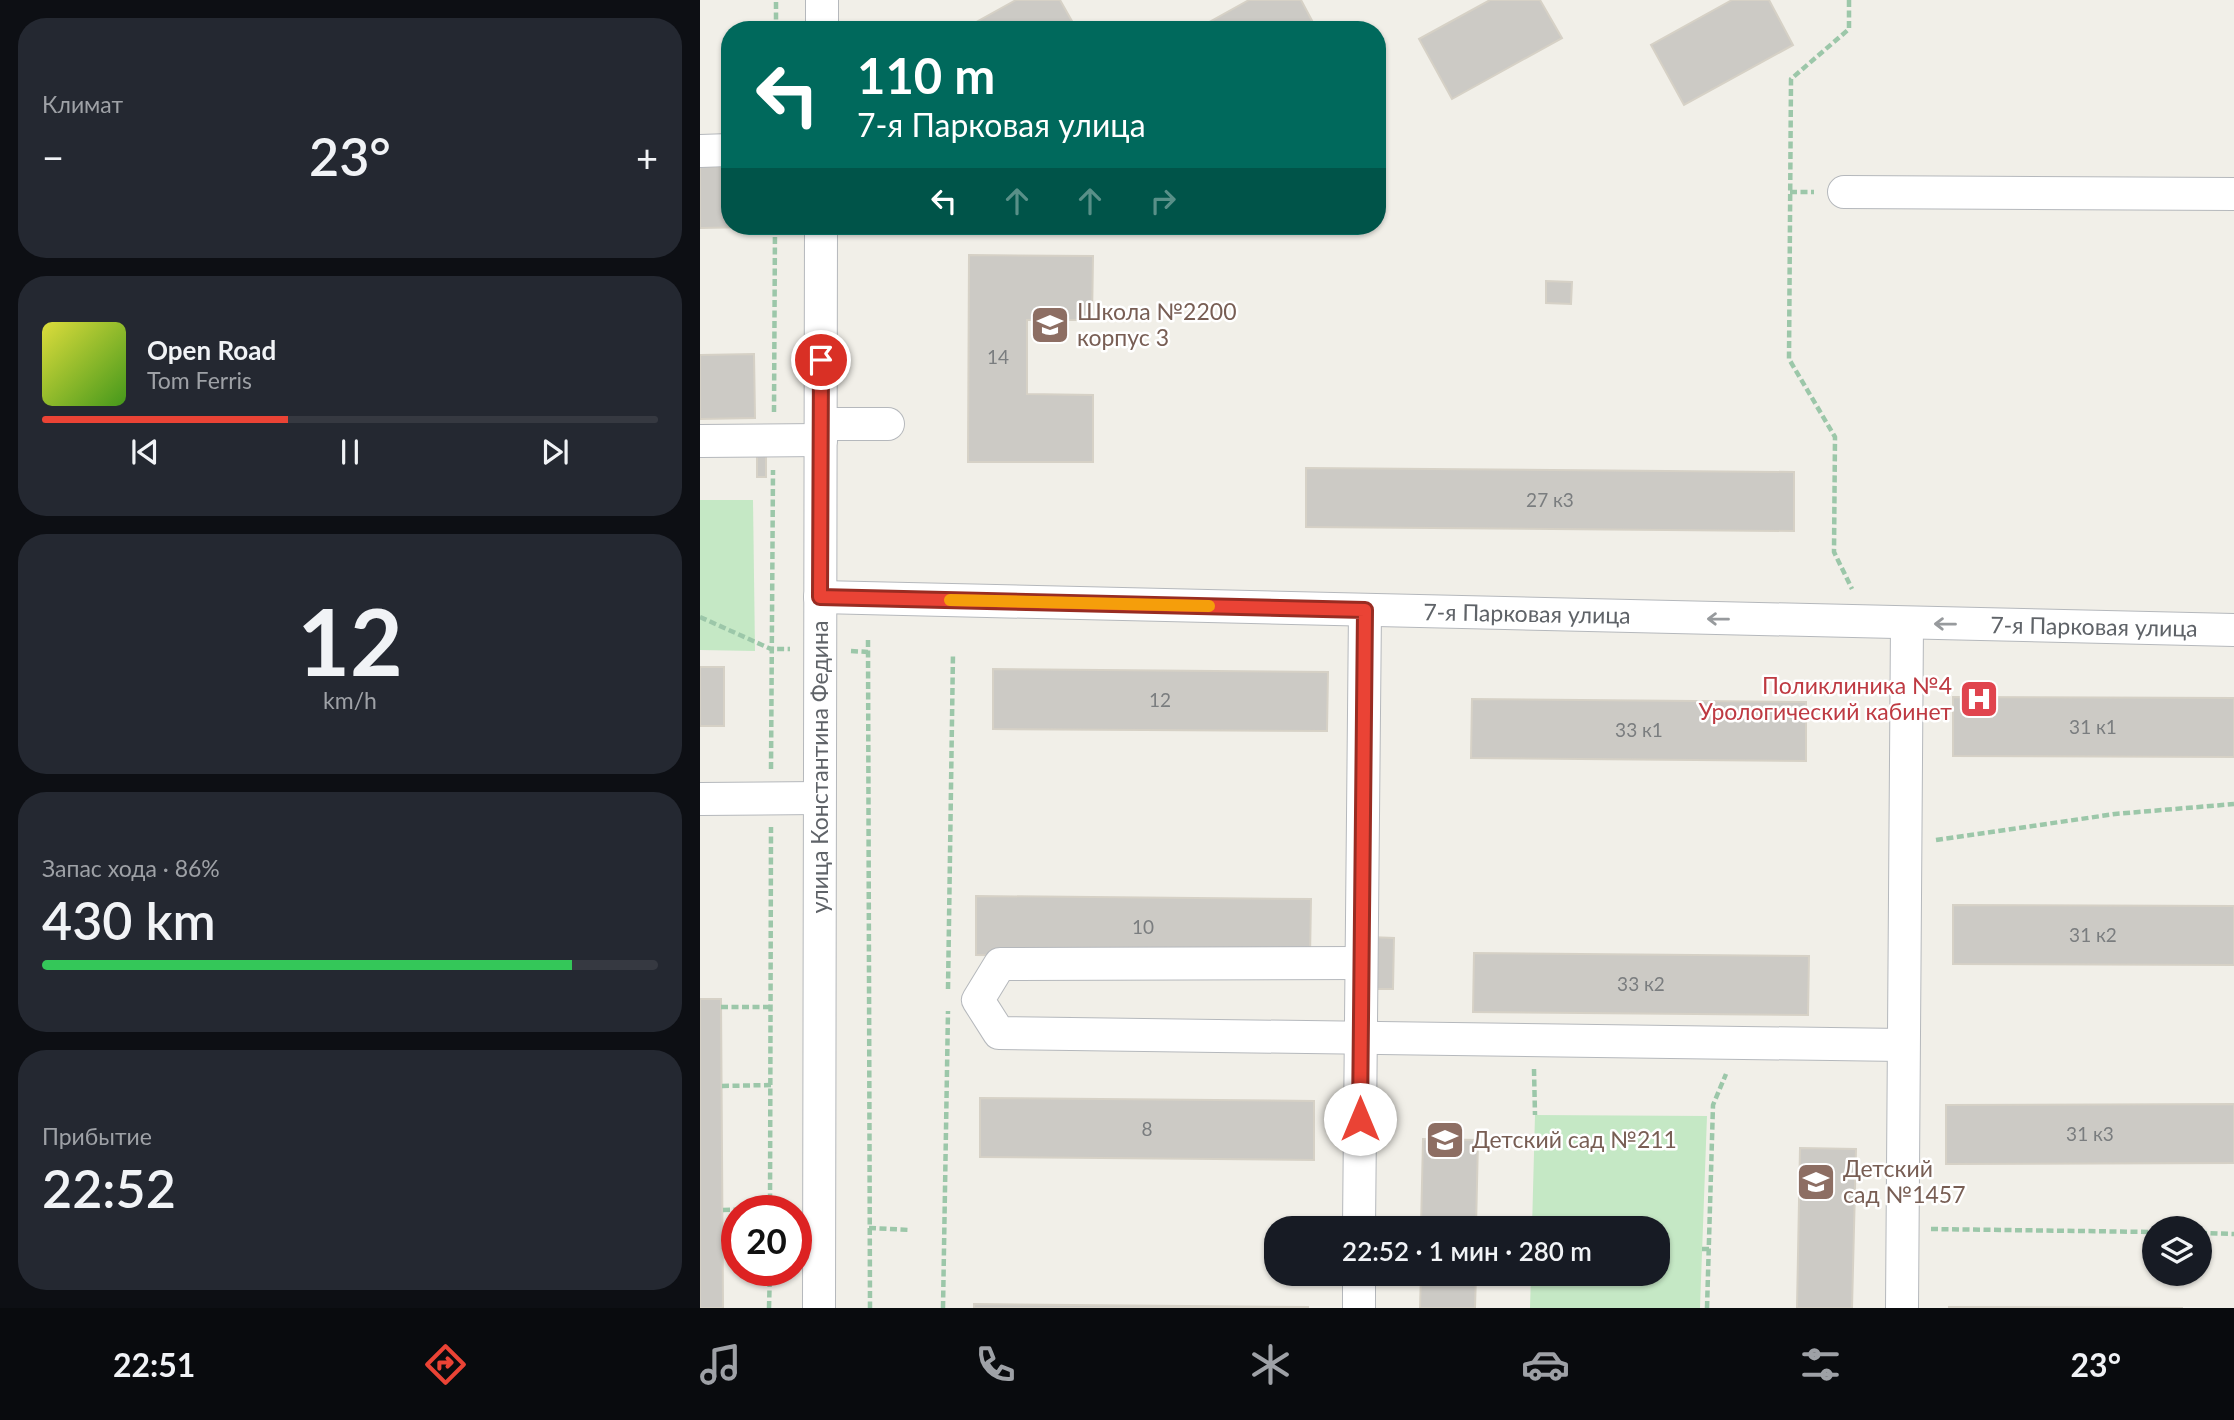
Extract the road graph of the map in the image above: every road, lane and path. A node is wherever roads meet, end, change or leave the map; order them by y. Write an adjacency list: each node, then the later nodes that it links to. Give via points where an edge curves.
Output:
1 (776, 0): 4 (path)
2 (822, 0): 5 (street)
3 (1849, 0): 19 (path, via 1849,29 1791,79 1789,359 1835,437 1834,552)
4 (776, 21)
5 (822, 21)
6 (700, 150): 7 (street)
7 (721, 150)
8 (1844, 192): 9 (street)
9 (2234, 194)
10 (775, 235): 15 (path)
11 (821, 235): 13 (street, улица Константина Федина)
12 (888, 424): 13 (street)
13 (821, 432): 15 (street); 16 (street, улица Константина Федина)
14 (700, 440): 15 (street)
15 (774, 440): 23 (path)
16 (820, 597): 17 (street, 7-я Парковая улица); 26 (street, улица Константина Федина)
17 (1365, 610): 19 (street, 7-я Парковая улица, one-way to 17); 30 (street)
18 (700, 617): 23 (path)
19 (1868, 622): 20 (street, 7-я Парковая улица)
20 (1907, 624): 21 (street, 7-я Парковая улица, one-way to 20); 36 (street)
21 (2234, 630)
22 (868, 640): 42 (path)
23 (771, 649): 25 (path)
24 (953, 653): 55 (path)
25 (771, 798): 26 (street); 27 (street); 32 (path)
26 (819, 798): 53 (street, улица Константина Федина)
27 (700, 799)
28 (2234, 804): 29 (path, via 2115,814)
29 (1928, 841)
30 (1361, 963): 33 (street); 33 (street, via 1000,964 978,1000 999,1033)
31 (721, 1007): 32 (path)
32 (771, 1007): 37 (path)
33 (1361, 1038): 34 (street); 41 (street)
34 (1533, 1040): 35 (street); 39 (path)
35 (1740, 1043): 36 (street); 49 (path, via 1713,1105)
36 (1902, 1045): 58 (street)
37 (771, 1085): 38 (path); 40 (path)
38 (722, 1086)
39 (1535, 1115)
40 (770, 1195)
41 (1359, 1216)
42 (869, 1228): 44 (path); 54 (path)
43 (1925, 1228): 45 (path)
44 (910, 1230)
45 (2142, 1232)
46 (2212, 1233): 47 (path)
47 (2234, 1234)
48 (1702, 1249): 49 (path)
49 (1709, 1249): 57 (path)
50 (770, 1286): 52 (path)
51 (1359, 1286): 56 (street)
52 (769, 1308)
53 (819, 1308)
54 (870, 1308)
55 (943, 1308)
56 (1359, 1308)
57 (1707, 1308)
58 (1902, 1308)

